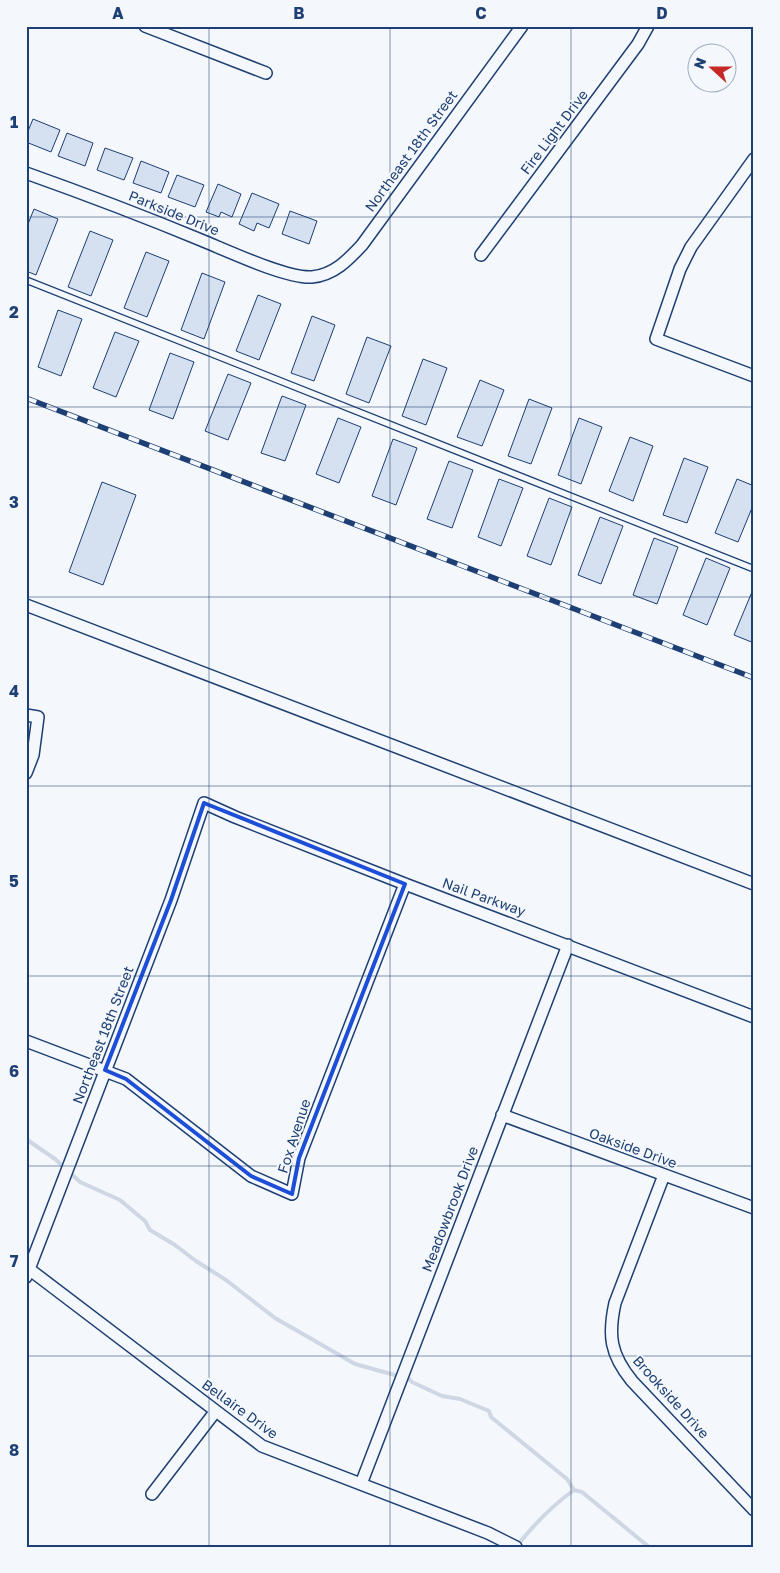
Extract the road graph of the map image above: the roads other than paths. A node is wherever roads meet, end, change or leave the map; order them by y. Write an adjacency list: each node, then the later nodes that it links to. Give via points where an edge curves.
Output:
1 (145, 26): 4 (street)
2 (522, 26): 8 (street, Northeast 18th Street, via 357,251 335,270)
3 (648, 26): 7 (street, Fire Light Drive, via 638,44)
4 (266, 73)
5 (754, 159): 10 (street, via 692,247 680,269 656,338)
6 (26, 172): 8 (street, Parkside Drive, via 266,266)
7 (481, 255)
8 (311, 277)
9 (26, 280): 11 (lane)
10 (754, 376)
11 (754, 569)
12 (26, 606): 17 (street)
13 (26, 715): 14 (street, via 38,717 33,755)
14 (26, 773)
15 (204, 803): 16 (street, Nail Parkway); 21 (street, Northeast 18th Street, via 172,900)
16 (405, 884): 18 (street, Nail Parkway); 21 (street, Fox Avenue, via 299,1158 292,1194 251,1176 142,1090)
17 (754, 884)
18 (568, 944): 19 (street, Nail Parkway); 22 (street, Meadowbrook Drive)
19 (754, 1017)
20 (26, 1041): 21 (street, Fox Avenue)
21 (105, 1070): 25 (street, Northeast 18th Street)
22 (502, 1115): 23 (street, Oakside Drive); 27 (street, Meadowbrook Drive)
23 (664, 1175): 24 (street, Oakside Drive); 29 (street, Brookside Drive, via 615,1302 611,1325 613,1348 632,1380)
24 (754, 1208)
25 (28, 1273): 26 (street, Bellaire Drive, via 59,1290)
26 (216, 1412): 27 (street, Bellaire Drive, via 270,1450); 28 (street)
27 (361, 1484): 30 (street, Bellaire Drive)
28 (152, 1494)
29 (754, 1510)
30 (516, 1547)

